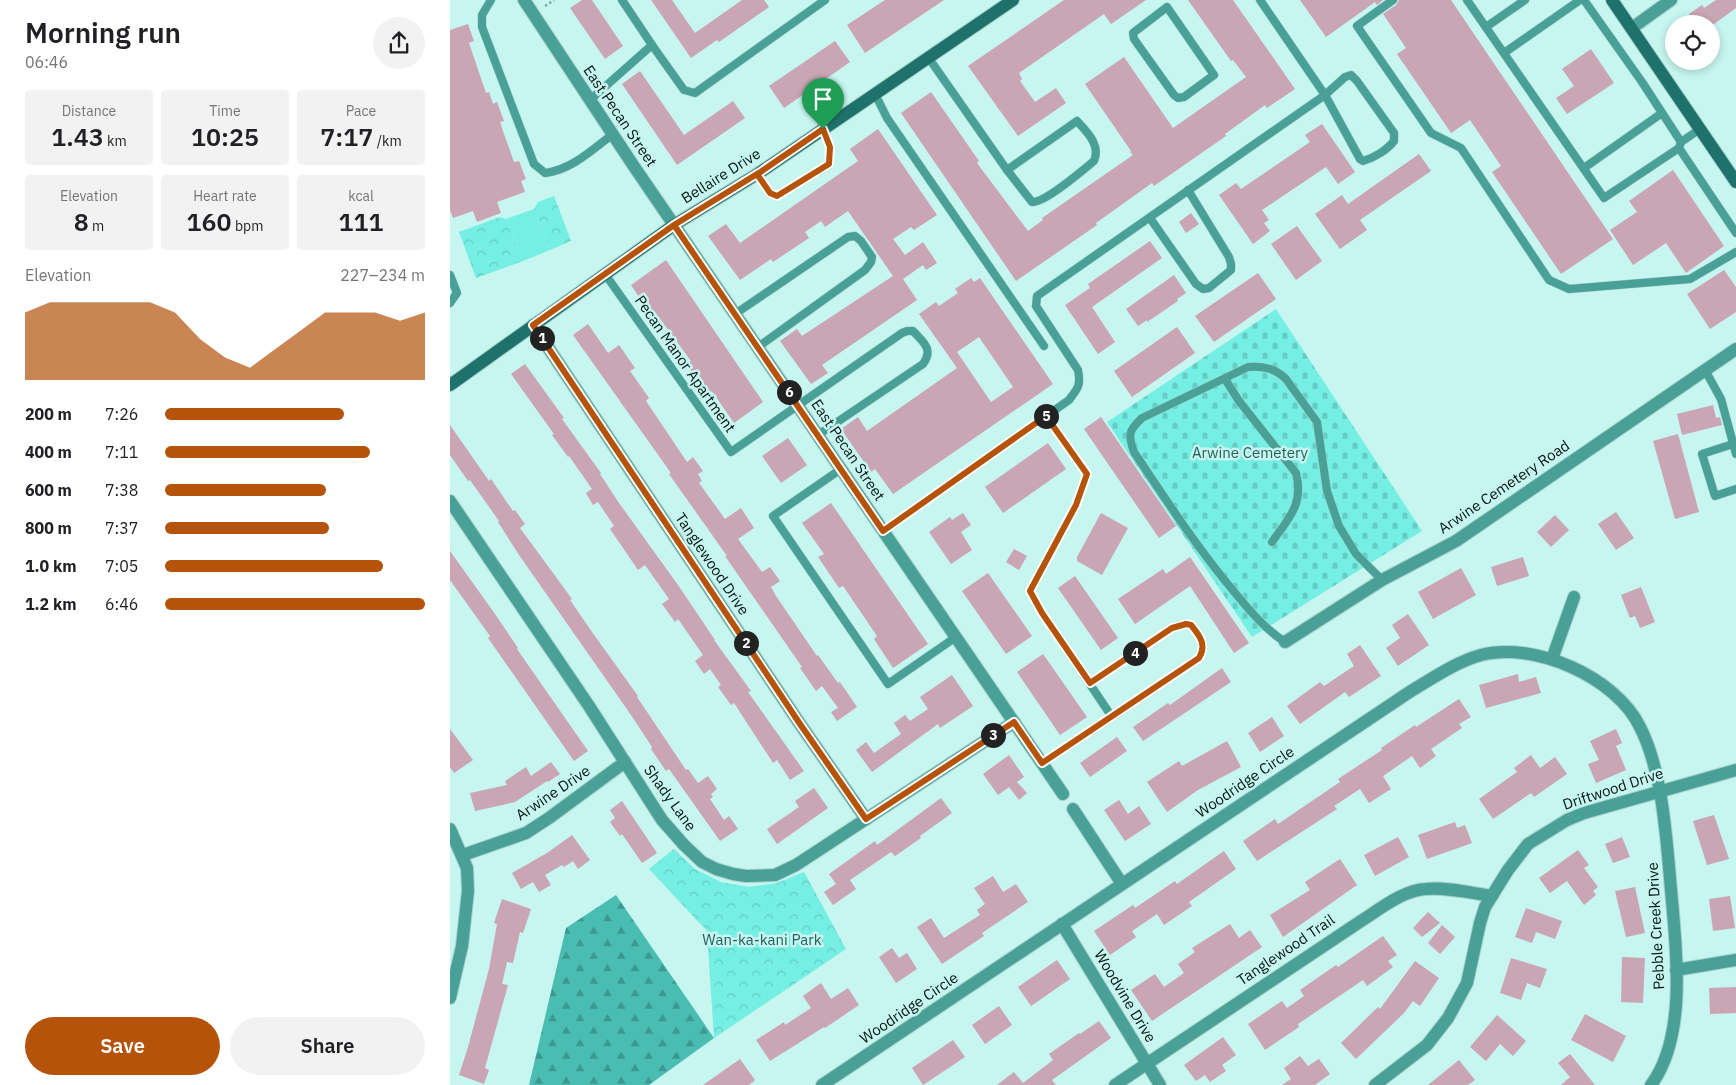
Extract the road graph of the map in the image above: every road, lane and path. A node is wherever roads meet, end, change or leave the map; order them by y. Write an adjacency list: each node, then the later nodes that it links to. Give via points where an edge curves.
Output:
1 (491, 0): 30 (lane, via 482,15 482,27 534,164 544,173 558,171)
2 (524, 0): 26 (street, East Pecan Street)
3 (554, 0): 17 (path)
4 (622, 0): 21 (lane)
5 (825, 0): 16 (lane)
6 (1013, 0): 23 (street, Bellaire Drive)
7 (1162, 0): 18 (lane)
8 (1260, 0): 25 (lane)
9 (1393, 0): 41 (lane, via 1357,26 1431,133 1461,148 1549,280 1569,289 1690,280)
10 (1467, 0): 19 (lane)
11 (1525, 0): 19 (lane)
12 (1580, 0): 22 (lane)
13 (1584, 0): 27 (lane)
14 (1612, 0): 20 (street)
15 (1671, 0): 20 (street)
16 (813, 4): 21 (lane, via 695,93 684,90)
17 (545, 6)
18 (1167, 7): 18 (lane, via 1134,33 1134,39 1178,98 1214,75)
19 (1486, 27): 22 (lane)
20 (1632, 28): 29 (street)
21 (652, 45): 26 (lane)
22 (1504, 54): 33 (lane)
23 (928, 58): 24 (street, Bellaire Drive); 34 (lane)
24 (875, 94): 28 (street, Bellaire Drive); 47 (lane, via 887,118)
25 (1325, 95): 25 (lane, via 1363,162 1394,141 1394,133 1351,76 1345,77); 37 (lane)
26 (590, 100): 30 (street, East Pecan Street)
27 (1662, 112): 31 (lane); 33 (lane)
28 (823, 129): 35 (street, Bellaire Drive); 35 (lane, via 830,147 829,164 777,196 770,193)
29 (1700, 129): 31 (lane); 32 (street)
30 (613, 134): 39 (street, East Pecan Street)
31 (1680, 145): 33 (lane, via 1604,198); 40 (lane)
32 (1732, 167): 36 (street)
33 (1584, 168)
34 (1007, 170): 34 (lane, via 1029,200 1037,202 1094,161 1097,147 1077,121)
35 (757, 174): 39 (street, Bellaire Drive)
36 (1736, 182)
37 (1188, 190): 38 (lane); 38 (lane, via 1231,264 1231,270 1209,288 1203,289 1196,284)
38 (1150, 218): 54 (lane, via 1037,296 1036,306 1078,370 1080,380 1068,400)
39 (674, 225): 42 (street, Bellaire Drive); 45 (street, East Pecan Street)
40 (1736, 233)
41 (1736, 252)
42 (605, 274): 46 (street, Bellaire Drive); 53 (lane, Pecan Manor Apartment, via 731,452)
43 (450, 275): 44 (lane, via 456,293)
44 (450, 303)
45 (735, 314): 48 (street, East Pecan Street); 48 (lane, via 848,237 855,236 861,241 872,257 865,270)
46 (533, 325): 52 (street, Bellaire Drive); 77 (street, Tanglewood Drive)
47 (1044, 346)
48 (758, 347): 53 (street, East Pecan Street)
49 (1736, 349): 50 (street, Arwine Cemetery Road)
50 (1705, 370): 56 (lane, via 1721,399); 63 (street, Arwine Cemetery Road, via 1456,540)
51 (1224, 379): 62 (lane, via 1296,473 1300,487 1298,497 1292,514); 63 (lane, via 1248,367 1258,366 1274,369 1286,379 1317,422 1327,491 1339,526 1356,554); 66 (lane, via 1142,418 1131,428 1129,438 1134,452 1222,577 1259,621)
52 (450, 385)
53 (798, 405): 55 (street, East Pecan Street); 55 (lane, via 908,330 926,345 928,357 923,364)
54 (1046, 416): 61 (lane); 68 (lane, via 1087,474 1076,505 1030,591)
55 (818, 436): 58 (street, East Pecan Street)
56 (1733, 444): 57 (lane); 59 (lane, via 1702,454 1715,496)
57 (1736, 454)
58 (842, 469): 61 (street, East Pecan Street); 65 (lane, via 773,516 888,684)
59 (1736, 489)
60 (450, 501): 71 (street, Shady Lane)
61 (883, 531): 65 (street, East Pecan Street)
62 (1272, 542)
63 (1382, 580): 66 (street, Arwine Cemetery Road)
64 (1574, 597): 67 (street)
65 (956, 637): 70 (street, East Pecan Street)
66 (1285, 642)
67 (1552, 659): 74 (street, Woodridge Circle, via 1592,677 1632,714 1654,766); 80 (street, Woodridge Circle, via 1509,652 1491,653 1443,672)
68 (1090, 683): 69 (lane); 69 (lane, via 1172,628 1191,625 1200,638 1203,652 1199,658)
69 (1112, 717): 72 (lane)
70 (1014, 722): 72 (street, East Pecan Street); 77 (street, Shady Lane)
71 (625, 762): 77 (street, Shady Lane, via 662,820 684,845 702,862 733,874 775,875); 79 (street, Arwine Drive, via 526,832)
72 (1042, 763): 75 (street, East Pecan Street)
73 (1736, 770): 74 (street, Driftwood Drive)
74 (1659, 791): 81 (street, Driftwood Drive, via 1584,813 1528,844); 84 (street, Pebble Creek Drive, via 1666,834)
75 (1063, 794)
76 (1073, 809): 80 (street)
77 (866, 819)
78 (450, 829): 79 (street)
79 (463, 855): 85 (street, via 468,891 462,946)
80 (1122, 884): 82 (street, Woodridge Circle)
81 (1492, 896): 86 (street, Tanglewood Trail, via 1425,888 1410,892 1361,920); 90 (street, Driftwood Drive, via 1480,923 1467,982 1448,1018 1426,1045)
82 (1062, 924): 86 (street, Woodvine Drive); 87 (street, Woodridge Circle)
83 (1736, 960): 84 (street)
84 (1676, 970): 91 (street, Pebble Creek Drive, via 1676,1000 1669,1046)
85 (450, 998)
86 (1146, 1063): 88 (street, Tanglewood Trail); 89 (street, Woodvine Drive)
87 (822, 1085)
88 (1114, 1085)
89 (1160, 1085)
90 (1375, 1085)
91 (1651, 1085)

